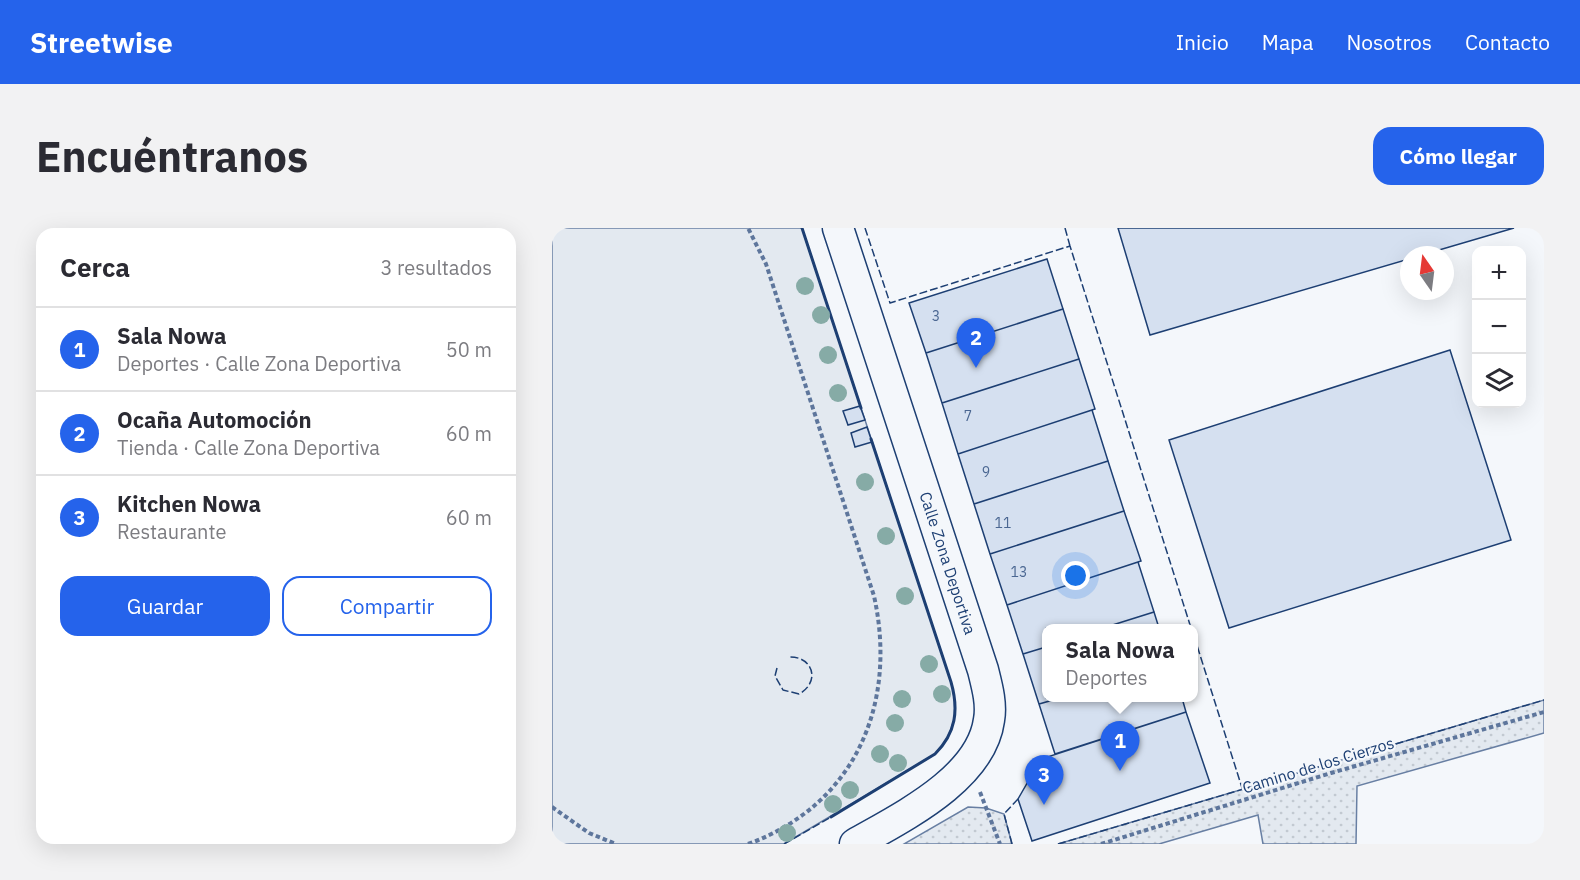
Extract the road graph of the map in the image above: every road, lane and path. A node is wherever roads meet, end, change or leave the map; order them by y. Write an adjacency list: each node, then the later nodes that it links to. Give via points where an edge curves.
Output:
1 (748, 228): 7 (path, via 766,264 874,596 882,662 878,698 867,733 838,780 799,818)
2 (838, 228): 8 (street, Calle Zona Deportiva, via 983,670 990,708 984,739 971,763 930,798)
3 (1544, 712): 10 (path, Camino de los Cierzos, via 1330,772)
4 (552, 807): 6 (path, via 589,833)
5 (986, 808): 9 (path)
6 (616, 844)
7 (748, 844)
8 (855, 844)
9 (1000, 844)
10 (1101, 844)

